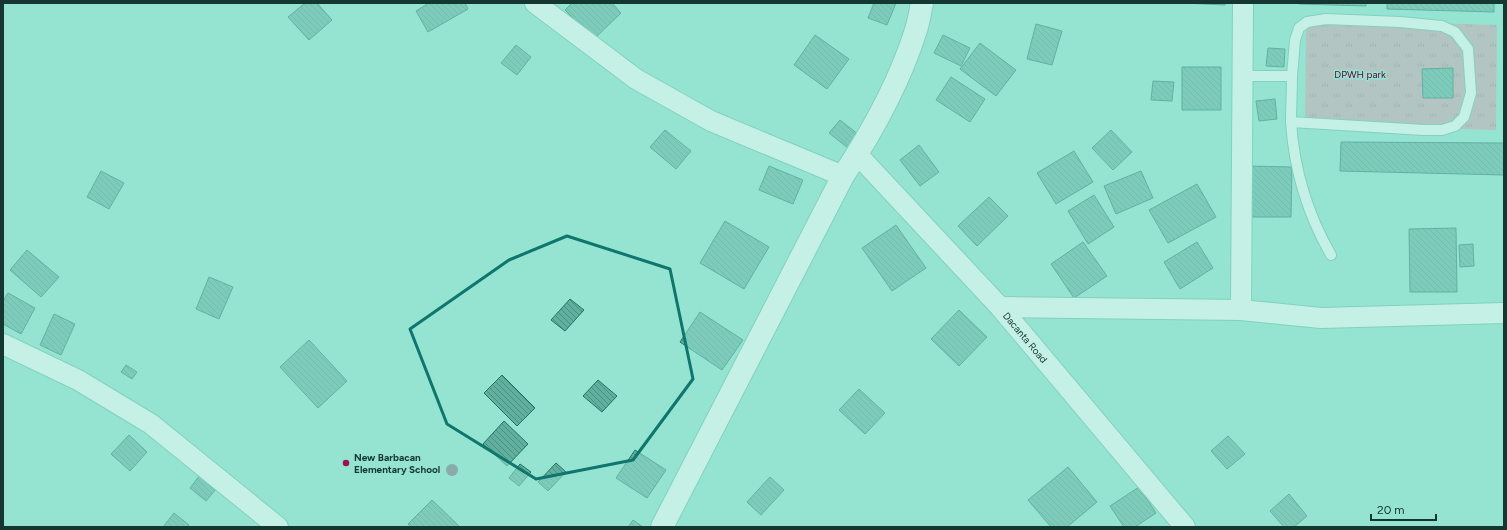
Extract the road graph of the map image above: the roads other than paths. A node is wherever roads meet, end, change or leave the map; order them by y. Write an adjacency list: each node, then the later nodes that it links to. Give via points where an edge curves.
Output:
1 (536, 3): 8 (street, via 636,80 712,121)
2 (922, 3): 7 (street, via 916,30 892,92)
3 (1243, 3): 4 (street)
4 (1242, 76): 5 (lane); 11 (street)
5 (1292, 76): 6 (lane); 6 (lane, via 1295,40 1299,28 1307,22 1326,19 1400,22 1442,26 1456,32 1468,49 1471,93 1464,117 1455,126 1442,130)
6 (1291, 122): 9 (lane, via 1301,180 1313,219)
7 (857, 154): 8 (street); 10 (street, Dacanta Road)
8 (843, 176): 15 (street)
9 (1331, 255)
10 (1000, 307): 11 (street); 16 (street, Dacanta Road)
11 (1241, 310): 12 (street, via 1321,318)
12 (1504, 313)
13 (3, 344): 14 (street, via 78,380 151,424)
14 (278, 527)
15 (662, 527)
16 (1185, 527)

